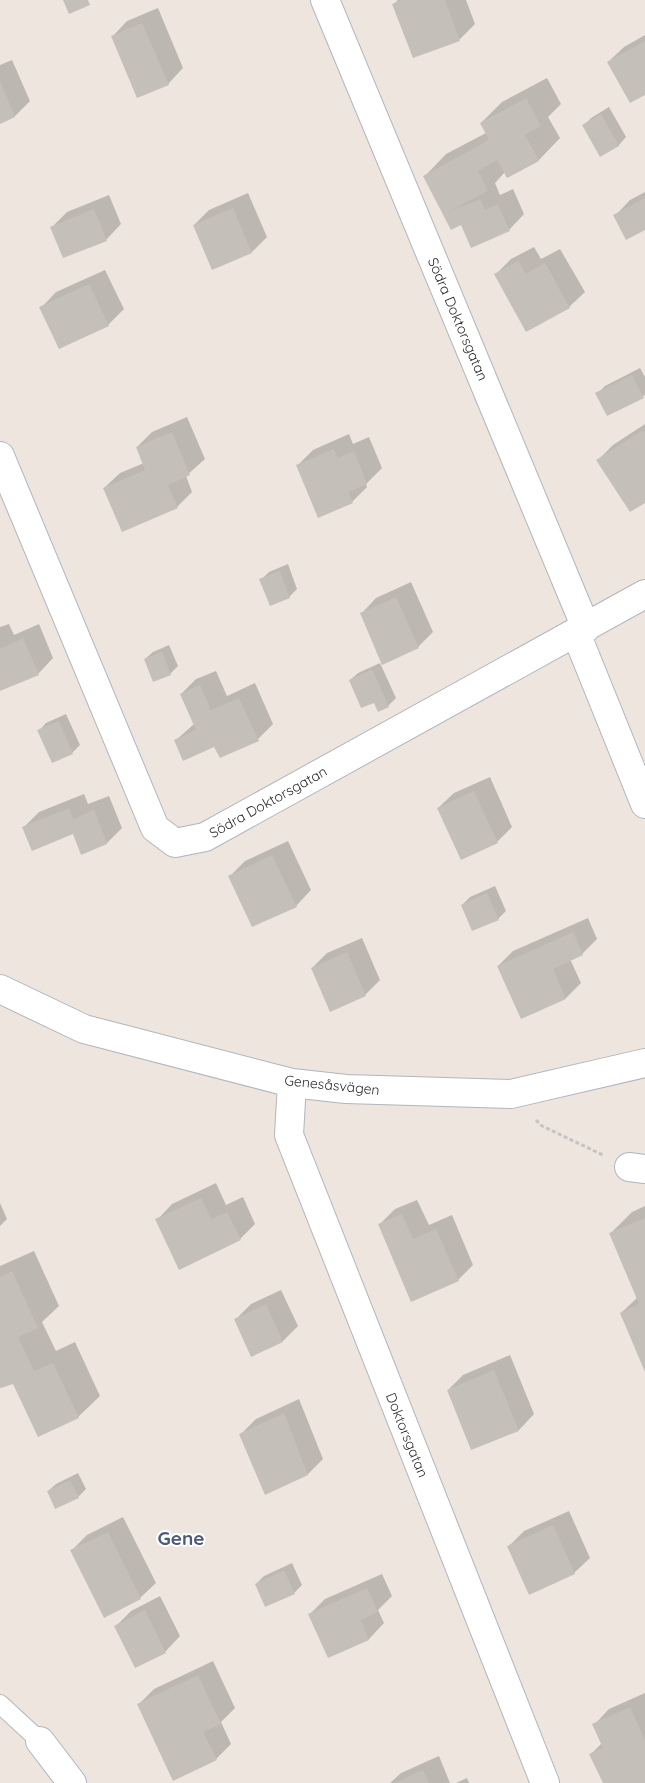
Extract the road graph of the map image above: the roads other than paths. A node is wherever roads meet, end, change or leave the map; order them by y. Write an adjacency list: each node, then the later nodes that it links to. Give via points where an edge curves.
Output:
1 (325, 0): 4 (street, Södra Doktorsgatan)
2 (0, 456): 4 (street, Södra Doktorsgatan, via 147,812 155,828 175,843 205,837)
3 (645, 594): 4 (street)
4 (581, 631): 5 (street, Södra Doktorsgatan)
5 (645, 804)
6 (0, 989): 8 (street, Genesåsvägen, via 84,1029)
7 (645, 1063): 8 (street, Genesåsvägen, via 511,1094 346,1089)
8 (292, 1083): 12 (street, Doktorsgatan, via 289,1135)
9 (0, 1704): 10 (lane)
10 (40, 1741): 11 (street)
11 (72, 1783)
12 (545, 1783)

